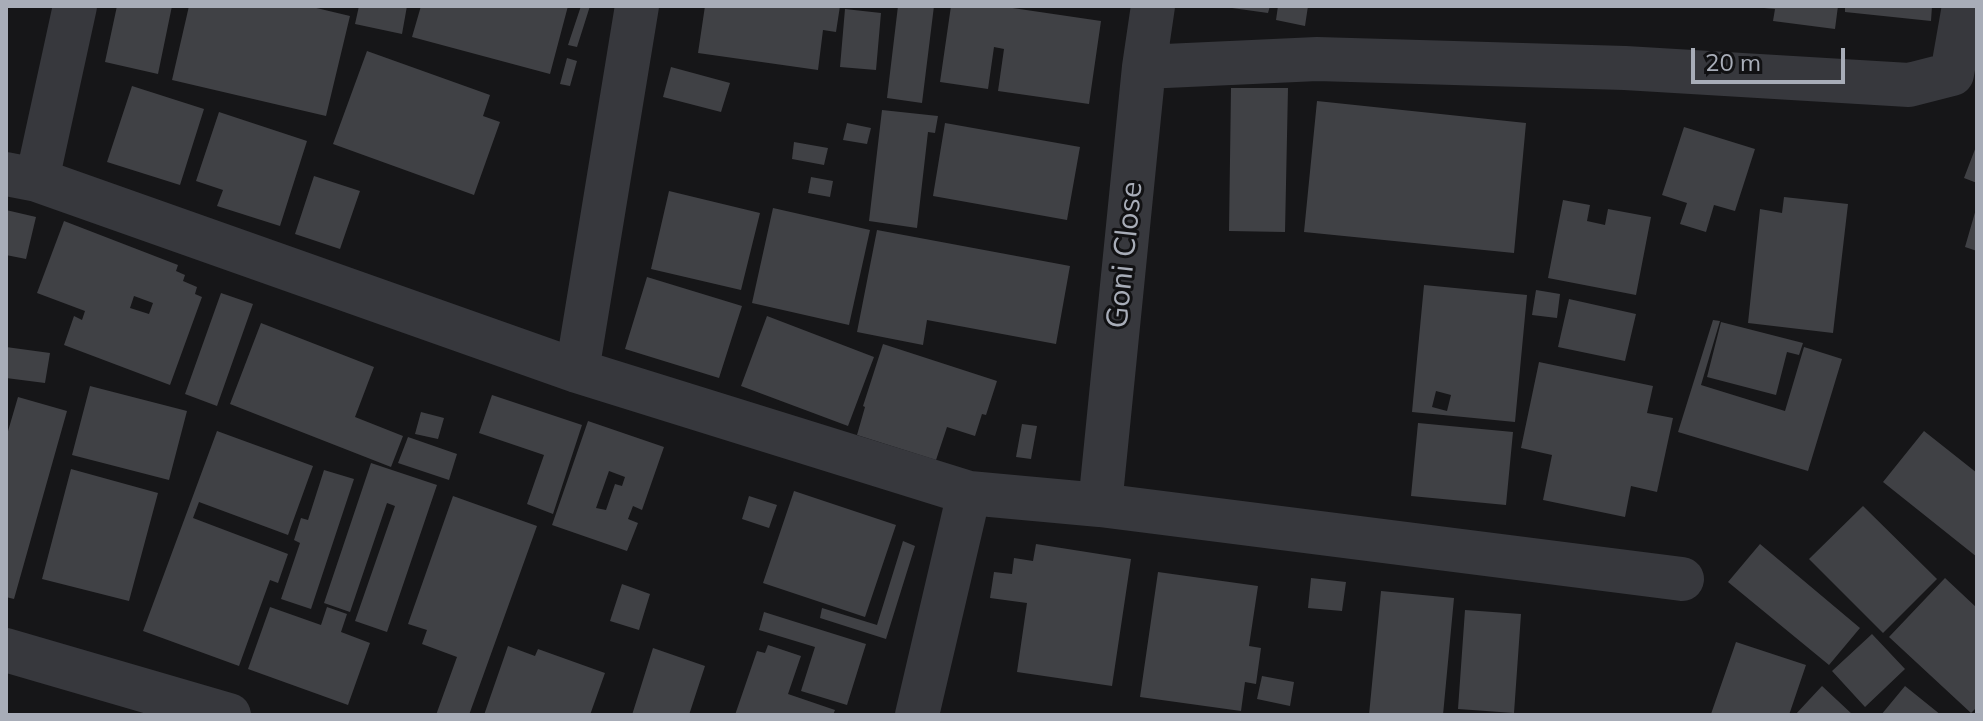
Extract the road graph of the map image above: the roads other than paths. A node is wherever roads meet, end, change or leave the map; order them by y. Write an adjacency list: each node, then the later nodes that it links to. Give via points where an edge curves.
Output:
1 (75, 6): 6 (street)
2 (637, 6): 7 (street)
3 (1153, 6): 5 (street, Goni Close)
4 (1964, 6): 5 (street, via 1952,74 1909,85 1625,68 1317,59)
5 (1144, 67): 9 (street, Goni Close)
6 (22, 177): 7 (street)
7 (577, 371): 8 (street)
8 (969, 493): 9 (street); 13 (street)
9 (1100, 505): 10 (street)
10 (1682, 579)
11 (6, 650): 12 (street)
12 (229, 715)
13 (917, 715)

